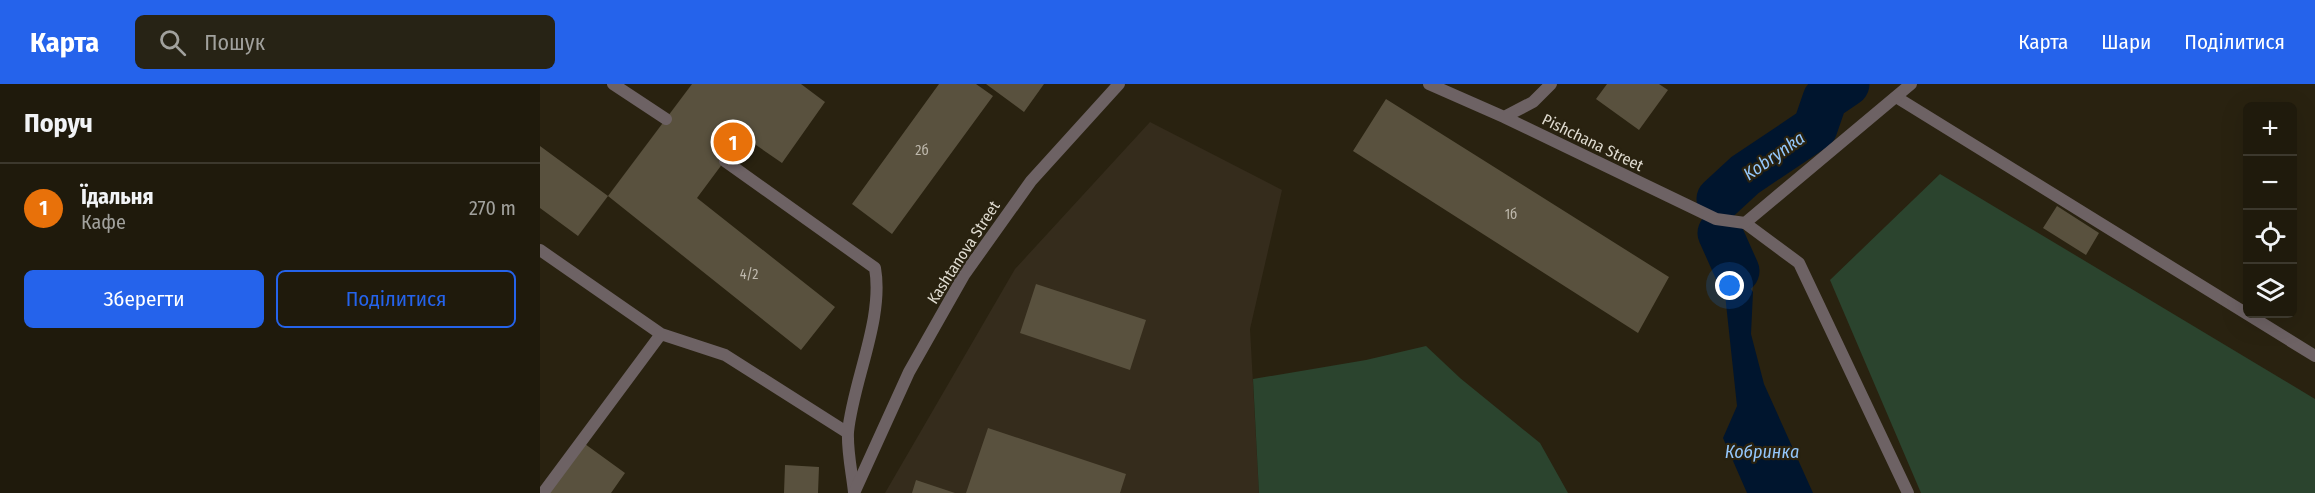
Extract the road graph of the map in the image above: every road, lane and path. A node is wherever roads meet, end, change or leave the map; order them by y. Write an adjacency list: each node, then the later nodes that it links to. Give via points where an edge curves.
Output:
1 (613, 84): 8 (street)
2 (1119, 84): 16 (street, Kashtanova Street, via 1031,181 964,275 909,372)
3 (1429, 84): 7 (street, Pishchana Street)
4 (1551, 84): 7 (street, via 1533,102)
5 (1911, 84): 6 (street)
6 (1896, 98): 10 (street); 13 (street)
7 (1504, 117): 10 (street, Pishchana Street, via 1716,219)
8 (666, 119)
9 (725, 161): 14 (street, via 874,268 874,309)
10 (1745, 223): 17 (street, Pishchana Street, via 1799,263)
11 (540, 250): 12 (street)
12 (661, 334): 14 (street, via 725,354); 15 (street)
13 (2315, 356)
14 (848, 433): 16 (street)
15 (543, 493)
16 (854, 493)
17 (1908, 493)

